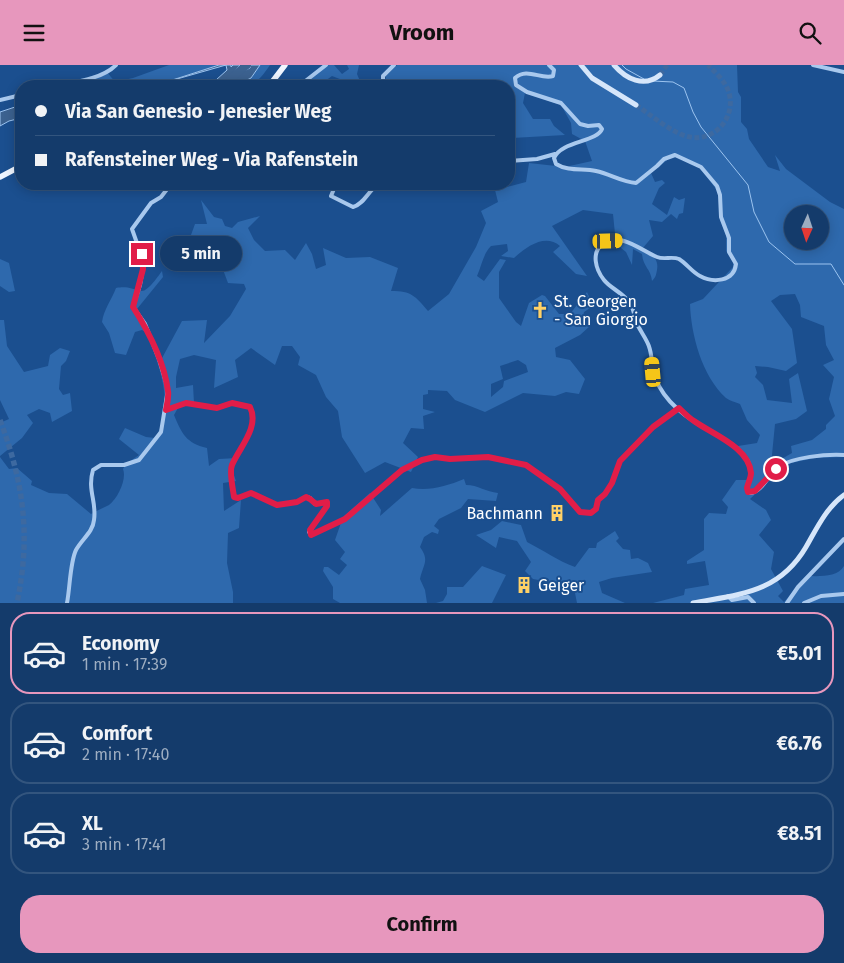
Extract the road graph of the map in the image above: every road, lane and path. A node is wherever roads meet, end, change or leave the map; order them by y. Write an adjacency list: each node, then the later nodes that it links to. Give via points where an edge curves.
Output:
1 (116, 65): 11 (street, via 105,73)
2 (286, 65): 12 (main road)
3 (326, 65): 13 (street)
4 (394, 65): 14 (street, via 383,76)
5 (549, 65): 18 (street, via 554,72 551,77 520,74 515,78 516,85 524,91 561,103 580,124 599,125 602,129 598,135)
6 (581, 65): 17 (main road, via 592,78)
7 (614, 65): 10 (main road, via 631,79 647,81)
8 (813, 65): 9 (street)
9 (844, 72)
10 (660, 75)
11 (78, 80)
12 (274, 80)
13 (307, 80)
14 (383, 80)
15 (15, 96): 16 (street)
16 (0, 100)
17 (636, 105)
18 (555, 154): 19 (street); 25 (street, via 555,162 562,168 597,171 634,183 665,158 675,155 700,167 719,189 721,217 729,238 729,252 736,264 734,272 726,279 704,278 680,260 658,257 624,241 606,242 596,255 596,265 604,280 631,304 637,324 650,344 653,372 660,389)
19 (515, 161)
20 (15, 169): 21 (main road)
21 (0, 177)
22 (166, 190): 26 (street, via 151,203 132,229 144,263 133,307 145,324 161,365 169,392)
23 (334, 190): 24 (street, via 331,196 353,207)
24 (370, 190)
25 (679, 408): 26 (street, via 653,427 620,461 612,483 591,513 580,512 560,489 526,465 488,457 435,457 402,470 345,519 311,535 310,530 327,502 316,504 306,497 277,505 251,493 234,497 232,466 248,434 253,416 250,407 232,403 217,408 186,403); 27 (street, via 742,453 751,470 747,488 750,493 785,463)
26 (166, 410): 32 (street, via 161,432 143,457 124,465 101,465 93,470 90,488 94,522 76,550)
27 (844, 455)
28 (844, 495): 31 (main road, via 826,513 800,556 786,572 763,588)
29 (844, 539): 35 (street)
30 (844, 594): 36 (street, via 820,595)
31 (728, 596): 33 (main road); 34 (street, via 732,600 748,597)
32 (67, 603)
33 (693, 603)
34 (754, 603)
35 (787, 603)
36 (804, 603)

